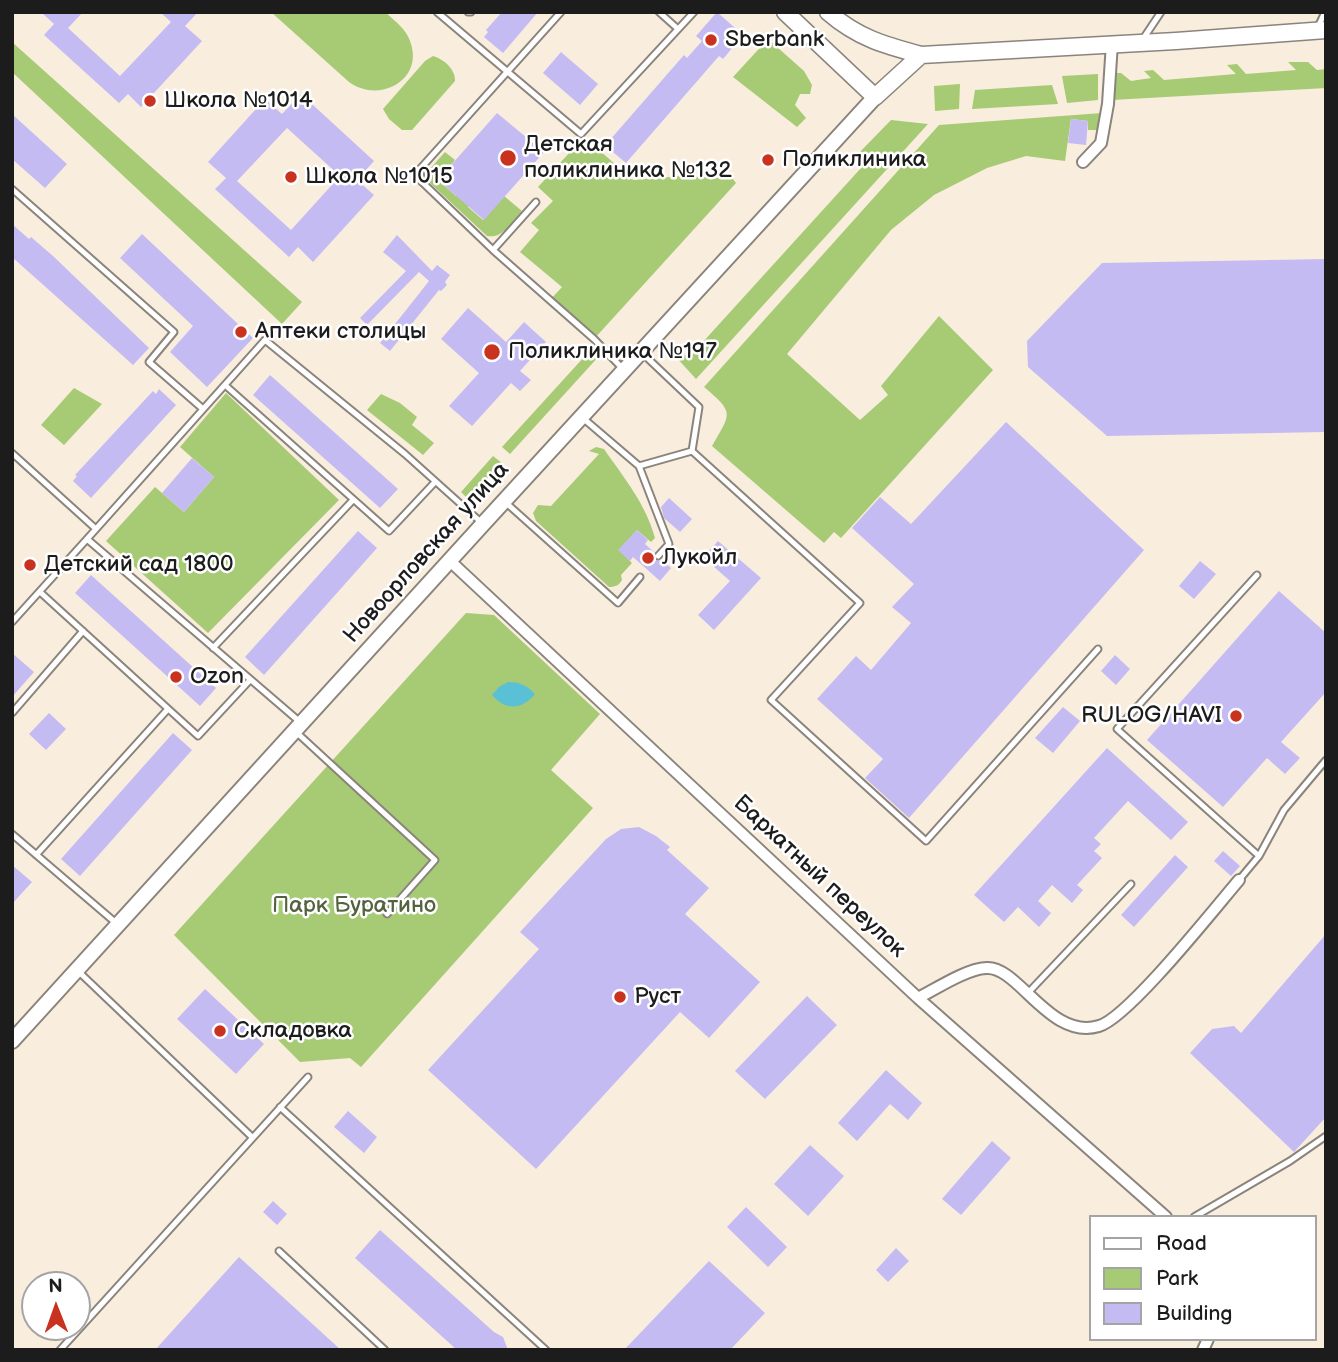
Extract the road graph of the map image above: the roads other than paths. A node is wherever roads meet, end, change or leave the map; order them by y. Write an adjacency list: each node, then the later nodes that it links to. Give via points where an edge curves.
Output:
1 (437, 12): 14 (lane)
2 (561, 12): 14 (lane)
3 (659, 12): 9 (lane)
4 (694, 12): 9 (lane)
5 (785, 12): 15 (main road)
6 (828, 12): 13 (main road, via 852,32)
7 (1161, 12): 11 (lane)
8 (1325, 12): 10 (lane)
9 (678, 29): 14 (lane, via 581,134)
10 (1321, 30): 11 (main road)
11 (1141, 42): 12 (main road)
12 (1112, 43): 13 (main road); 16 (street, via 1101,143)
13 (922, 55): 15 (main road)
14 (506, 72): 19 (lane, via 420,169 421,181)
15 (875, 97): 20 (street, Новоорловская улица)
16 (1083, 162)
17 (12, 189): 23 (lane, via 174,331 149,362)
18 (536, 202): 19 (lane)
19 (493, 250): 21 (lane)
20 (641, 352): 21 (street, Новоорловская улица); 25 (lane, via 699,407)
21 (624, 370): 24 (street, Новоорловская улица)
22 (225, 385): 23 (lane); 28 (lane, via 265,340); 29 (lane)
23 (203, 409): 32 (lane)
24 (582, 417): 27 (lane); 30 (street, Новоорловская улица)
25 (692, 450): 27 (lane); 42 (lane, via 860,603 771,700 926,841)
26 (12, 453): 32 (lane)
27 (639, 466): 34 (lane, via 669,544)
28 (435, 482): 29 (lane, via 389,531); 31 (lane)
29 (354, 500): 41 (lane)
30 (504, 501): 31 (street, Новоорловская улица); 37 (lane, via 618,603)
31 (483, 524): 35 (street, Новоорловская улица)
32 (96, 529): 33 (lane)
33 (87, 539): 38 (lane); 41 (lane)
34 (658, 556)
35 (450, 561): 46 (street, Новоорловская улица); 57 (street, Бархатный переулок)
36 (1257, 575): 50 (lane, via 1117,729)
37 (640, 577)
38 (40, 592): 39 (lane); 40 (lane)
39 (12, 622)
40 (83, 631): 44 (lane); 45 (lane)
41 (213, 648): 43 (lane)
42 (1098, 649)
43 (250, 680): 44 (lane, via 198,736); 46 (lane)
44 (168, 709): 49 (lane)
45 (12, 713)
46 (299, 727): 53 (lane, via 435,860); 54 (street, Новоорловская улица)
47 (1326, 760): 50 (lane, via 1284,810)
48 (12, 834): 49 (lane)
49 (36, 855): 54 (lane)
50 (1259, 856): 51 (lane)
51 (1239, 880): 56 (street, via 1125,1009 1102,1026 1082,1029 1061,1021)
52 (1131, 884): 56 (lane)
53 (387, 914)
54 (117, 925): 55 (street, Новоорловская улица)
55 (77, 970): 58 (street, Новоорловская улица); 62 (lane)
56 (1027, 994): 57 (street, via 1003,973 988,967)
57 (918, 998): 63 (street, Бархатный переулок)
58 (12, 1041)
59 (308, 1077): 60 (lane)
60 (281, 1107): 62 (lane); 68 (lane)
61 (1326, 1136): 64 (lane)
62 (252, 1137): 66 (lane)
63 (1164, 1215)
64 (1197, 1215)
65 (279, 1251): 67 (lane)
66 (60, 1350)
67 (385, 1350)
68 (546, 1350)

